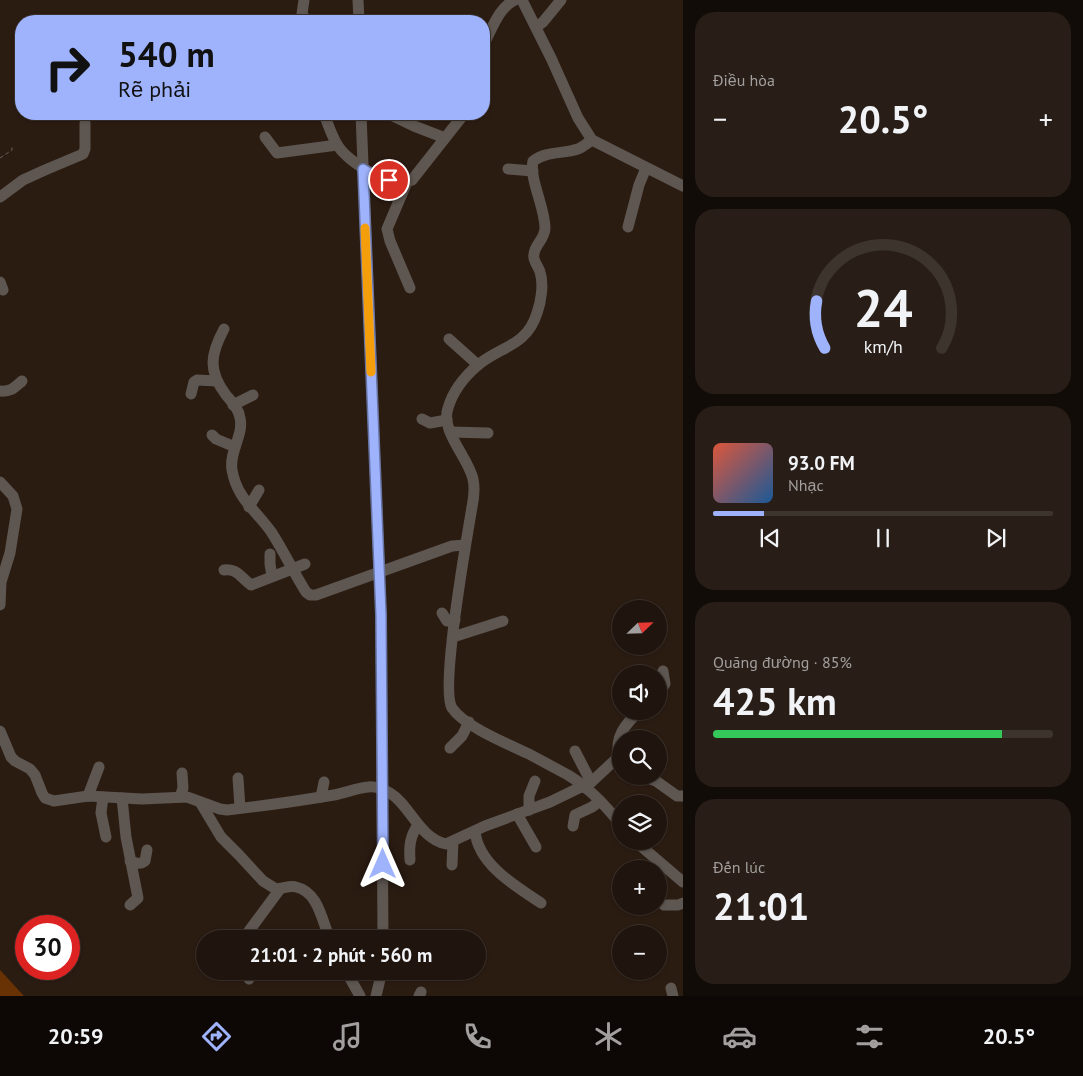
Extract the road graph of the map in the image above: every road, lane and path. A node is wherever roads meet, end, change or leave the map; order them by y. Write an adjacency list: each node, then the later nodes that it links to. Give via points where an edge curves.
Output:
1 (304, 0): 6 (street)
2 (358, 0): 7 (street)
3 (516, 0): 9 (street, via 502,10)
4 (522, 0): 8 (street)
5 (561, 0): 8 (street)
6 (303, 15)
7 (358, 15)
8 (536, 27): 17 (street, via 578,118)
9 (490, 33)
10 (327, 120): 18 (street)
11 (362, 120): 23 (street)
12 (401, 120): 16 (street)
13 (459, 120): 16 (street)
14 (85, 123): 26 (street, via 86,149 83,154)
15 (265, 137): 18 (street, via 279,153)
16 (445, 138): 27 (street)
17 (592, 140): 22 (street); 25 (street, via 579,148 537,157)
18 (337, 145): 23 (street)
19 (12, 147): 20 (path)
20 (0, 158)
21 (36, 160): 26 (street, via 39,167)
22 (646, 168): 28 (street); 30 (street)
23 (363, 169): 27 (street, via 376,177); 55 (street)
24 (508, 169): 25 (street)
25 (532, 171): 34 (street, via 545,228 544,238 533,256 541,278 537,312 530,330 522,339)
26 (36, 174): 29 (street)
27 (407, 182): 31 (street, via 387,229)
28 (683, 186)
29 (0, 197)
30 (628, 227)
31 (410, 288)
32 (224, 329): 36 (street, via 213,356)
33 (449, 339): 34 (street)
34 (478, 365): 42 (street, via 457,388)
35 (22, 381): 37 (street, via 8,392)
36 (217, 381): 38 (street, via 196,380); 40 (street)
37 (0, 391)
38 (191, 394)
39 (253, 395): 40 (street)
40 (234, 404): 46 (street, via 241,419)
41 (422, 419): 42 (street, via 426,423)
42 (447, 420): 43 (street)
43 (451, 432): 44 (street); 50 (street, via 469,467 475,495)
44 (488, 433)
45 (212, 435): 46 (street)
46 (235, 447): 49 (street, via 232,473)
47 (0, 482): 57 (street, via 13,496 17,509 10,553 1,582)
48 (259, 490): 49 (street)
49 (249, 507): 53 (street, via 272,534)
50 (465, 545): 55 (street, via 452,546); 59 (street)
51 (270, 554): 56 (street)
52 (305, 564): 53 (street)
53 (291, 568): 55 (street, via 306,592 313,595); 56 (street)
54 (224, 570): 56 (street, via 230,569 251,585)
55 (379, 573): 76 (street)
56 (272, 576)
57 (0, 605)
58 (442, 613): 59 (street, via 447,621)
59 (456, 620): 61 (street)
60 (503, 621): 61 (street)
61 (453, 637): 63 (street, via 450,705)
62 (631, 720): 64 (street)
63 (469, 722): 66 (street, via 462,736); 74 (street)
64 (622, 730)
65 (0, 731): 77 (street, via 15,761 35,774 45,798 54,801)
66 (450, 748)
67 (575, 751): 74 (street)
68 (612, 764): 74 (street)
69 (99, 767): 77 (street)
70 (182, 773): 80 (street)
71 (238, 778): 85 (street)
72 (536, 781): 86 (street, via 529,796)
73 (324, 782): 81 (street)
74 (586, 785): 83 (street); 86 (street)
75 (660, 785): 78 (street, via 677,796)
76 (382, 789): 81 (street, via 367,787); 89 (street, via 396,798); 108 (street)
77 (88, 796): 79 (street)
78 (683, 796)
79 (103, 797): 82 (street); 92 (street, via 101,813)
80 (180, 797): 82 (street); 84 (street)
81 (321, 797): 85 (street)
82 (122, 798): 98 (street)
83 (600, 801): 88 (street); 90 (street, via 575,815)
84 (200, 802): 85 (street, via 220,809); 101 (street, via 221,837 263,881)
85 (240, 808)
86 (529, 810): 87 (street)
87 (517, 814): 91 (street); 94 (street)
88 (612, 815)
89 (418, 825): 93 (street, via 440,843); 97 (street, via 412,833)
90 (573, 826)
91 (475, 831): 93 (street); 102 (street, via 478,845 487,859)
92 (106, 837)
93 (453, 842): 99 (street)
94 (536, 848)
95 (147, 850): 98 (street, via 146,861 140,864)
96 (646, 850): 100 (street)
97 (410, 860)
98 (130, 861): 104 (street, via 138,898)
99 (452, 865)
100 (683, 882)
101 (280, 889): 106 (street); 107 (street, via 289,886 305,891 320,909)
102 (541, 902)
103 (683, 903): 105 (street)
104 (130, 905)
105 (667, 905)
106 (249, 930)
107 (327, 930)
108 (383, 930)
109 (351, 980): 111 (street)
110 (380, 980): 112 (street)
111 (360, 996)
112 (376, 996)

